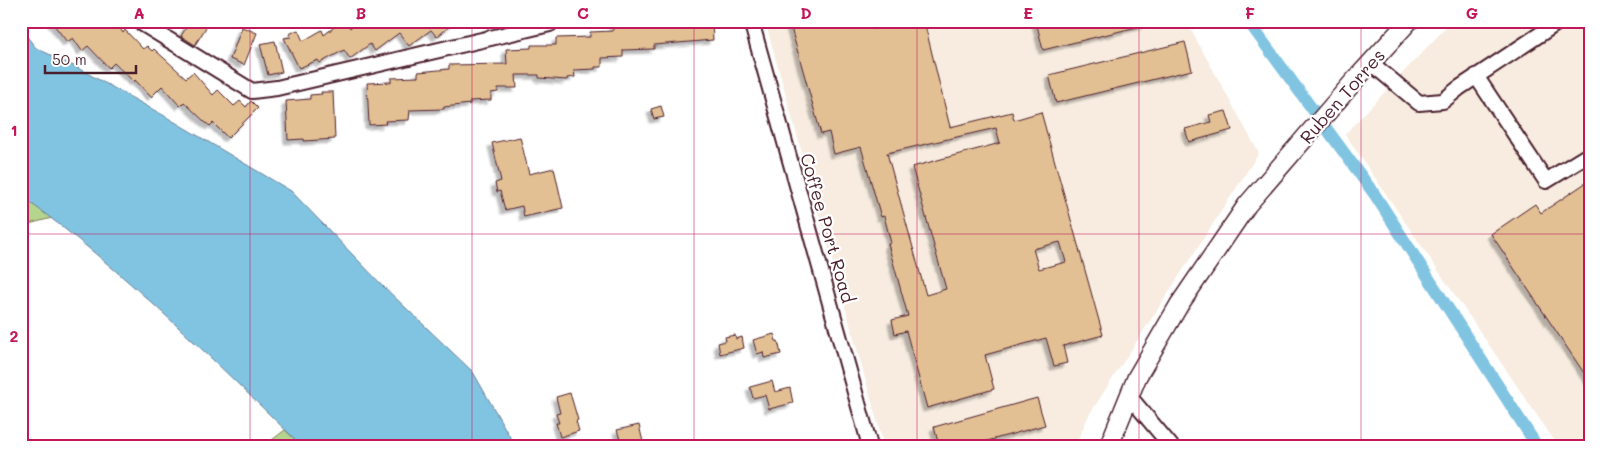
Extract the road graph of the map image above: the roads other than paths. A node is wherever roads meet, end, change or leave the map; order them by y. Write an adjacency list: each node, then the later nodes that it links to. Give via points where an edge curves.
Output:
1 (138, 21): 6 (street, via 252,91 277,88)
2 (751, 21): 11 (street, Coffee Port Road)
3 (1409, 21): 7 (main road, Ruben Torres)
4 (1560, 21): 8 (street)
5 (553, 22): 6 (street)
6 (506, 27)
7 (1371, 63): 8 (street, via 1418,103 1443,101); 10 (main road, Ruben Torres, via 1247,205 1179,305)
8 (1476, 76): 9 (street, via 1546,181)
9 (1590, 154)
10 (1129, 396): 12 (main road, Ruben Torres); 13 (street)
11 (870, 446)
12 (1109, 446)
13 (1172, 446)

